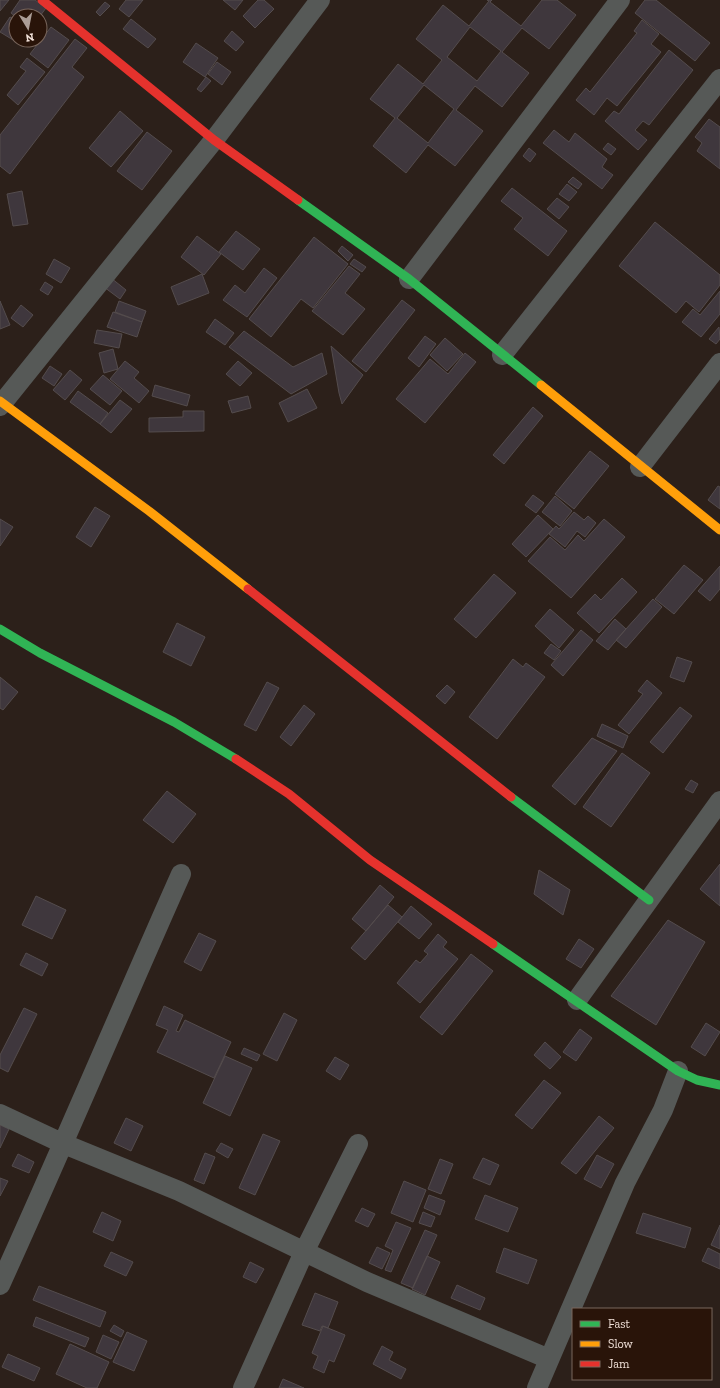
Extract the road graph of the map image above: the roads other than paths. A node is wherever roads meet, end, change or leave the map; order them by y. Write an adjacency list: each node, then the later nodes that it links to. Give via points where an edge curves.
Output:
1 (42, 0): 5 (street)
2 (320, 0): 5 (street)
3 (620, 0): 6 (street)
4 (720, 79): 7 (street)
5 (214, 140): 6 (street); 9 (street)
6 (409, 279): 7 (street)
7 (502, 355): 10 (street)
8 (720, 363): 10 (street)
9 (1, 403): 15 (street, via 149,511 404,714)
10 (640, 467): 11 (street)
11 (720, 530)
12 (0, 629): 16 (street, via 40,653 174,722 237,760 289,794 370,860)
13 (720, 801): 15 (street)
14 (181, 874): 20 (street)
15 (649, 900): 16 (street)
16 (577, 1000): 17 (street)
17 (678, 1071): 18 (street, via 697,1080); 24 (street, via 663,1110 624,1183)
18 (720, 1085)
19 (0, 1114): 20 (street)
20 (64, 1144): 22 (street, via 180,1191); 23 (street)
21 (358, 1144): 22 (street)
22 (304, 1252): 24 (street, via 367,1282); 25 (street)
23 (0, 1285)
24 (549, 1359): 26 (street)
25 (243, 1388)
26 (537, 1388)

